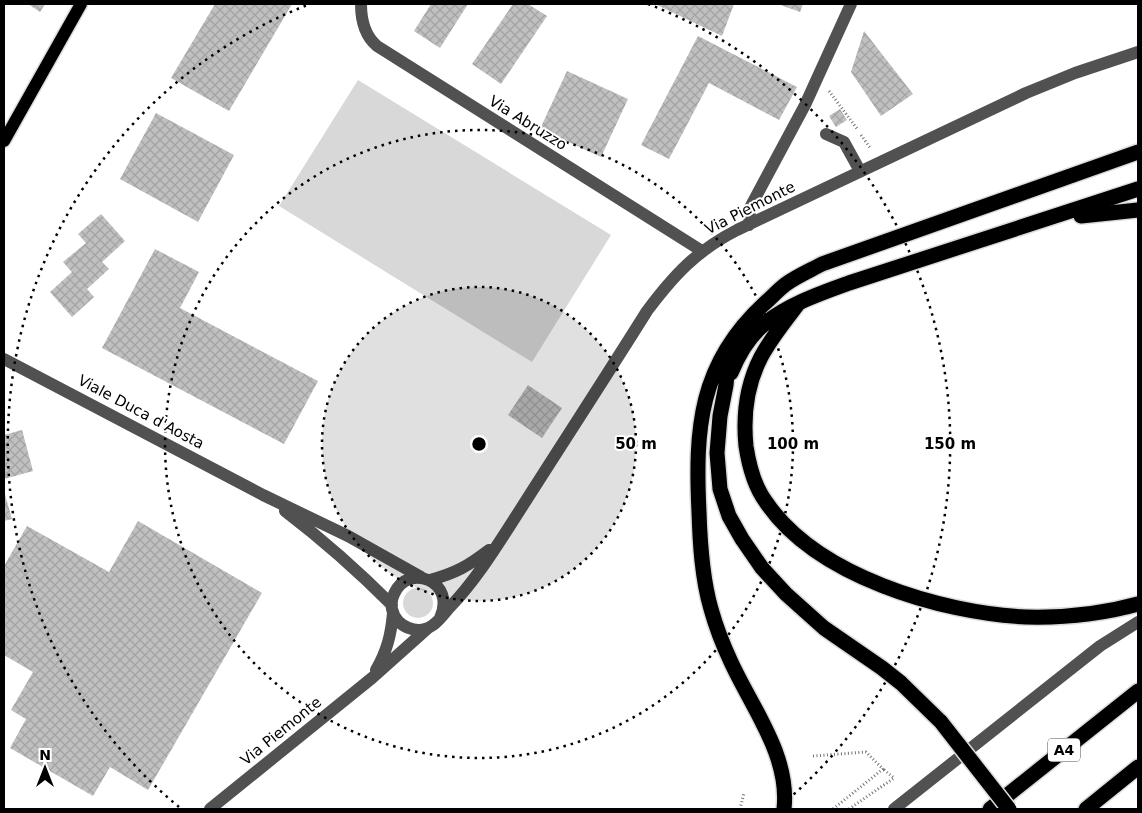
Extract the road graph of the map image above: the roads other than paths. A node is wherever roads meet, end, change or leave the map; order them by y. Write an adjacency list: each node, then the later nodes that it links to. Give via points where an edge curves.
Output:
1 (82, 4): 6 (main road)
2 (361, 4): 13 (street, Via Abruzzo, via 364,27 376,46)
3 (850, 4): 12 (street, via 805,105 750,208)
4 (1138, 52): 8 (street, Via Piemonte, via 1034,90)
5 (826, 134): 8 (street, via 844,142)
6 (4, 141)
7 (1138, 152): 15 (highway, via 822,264 786,284)
8 (860, 171): 12 (street, Via Piemonte)
9 (1138, 190): 11 (highway)
10 (1138, 210): 11 (highway)
11 (1043, 221): 14 (highway, via 843,285)
12 (749, 224): 13 (street, Via Piemonte)
13 (702, 251): 19 (street, Via Piemonte, via 670,282 647,312)
14 (798, 304): 17 (highway, via 768,320 754,334 739,355); 21 (highway, via 757,366 746,405 745,424 749,465 756,485 774,513 796,535 824,556 861,576 921,599 962,609 1009,616 1058,617)
15 (730, 342): 17 (highway); 30 (highway, via 709,385 700,423 697,460 702,561 710,608 731,662 770,739 780,767)
16 (4, 359): 18 (street, Viale Duca d'Aosta)
17 (726, 385): 33 (highway, bridge, via 719,421 717,466 725,507 742,539 762,568 803,610 901,683 941,722)
18 (263, 494): 20 (street, Viale Duca d'Aosta); 22 (street, Viale Duca d'Aosta, via 340,555)
19 (499, 542): 20 (street, Via Piemonte, via 460,570); 23 (street, Via Piemonte, via 463,593)
20 (425, 579): 22 (street, Via Piemonte, via 412,578 403,582 392,596); 23 (street, via 442,593 444,610)
21 (1138, 604)
22 (392, 609): 25 (street, via 397,621 404,626 419,630); 26 (street, Via Piemonte, via 387,648)
23 (440, 618): 25 (street, Via Piemonte)
24 (1138, 622): 31 (street, via 1100,646)
25 (428, 628): 26 (street, Via Piemonte)
26 (372, 678): 29 (street, Via Piemonte)
27 (1138, 692): 32 (highway, A4)
28 (1138, 768): 34 (highway)
29 (210, 809)
30 (784, 809)
31 (894, 809)
32 (990, 809)
33 (1009, 809)
34 (1086, 809)

